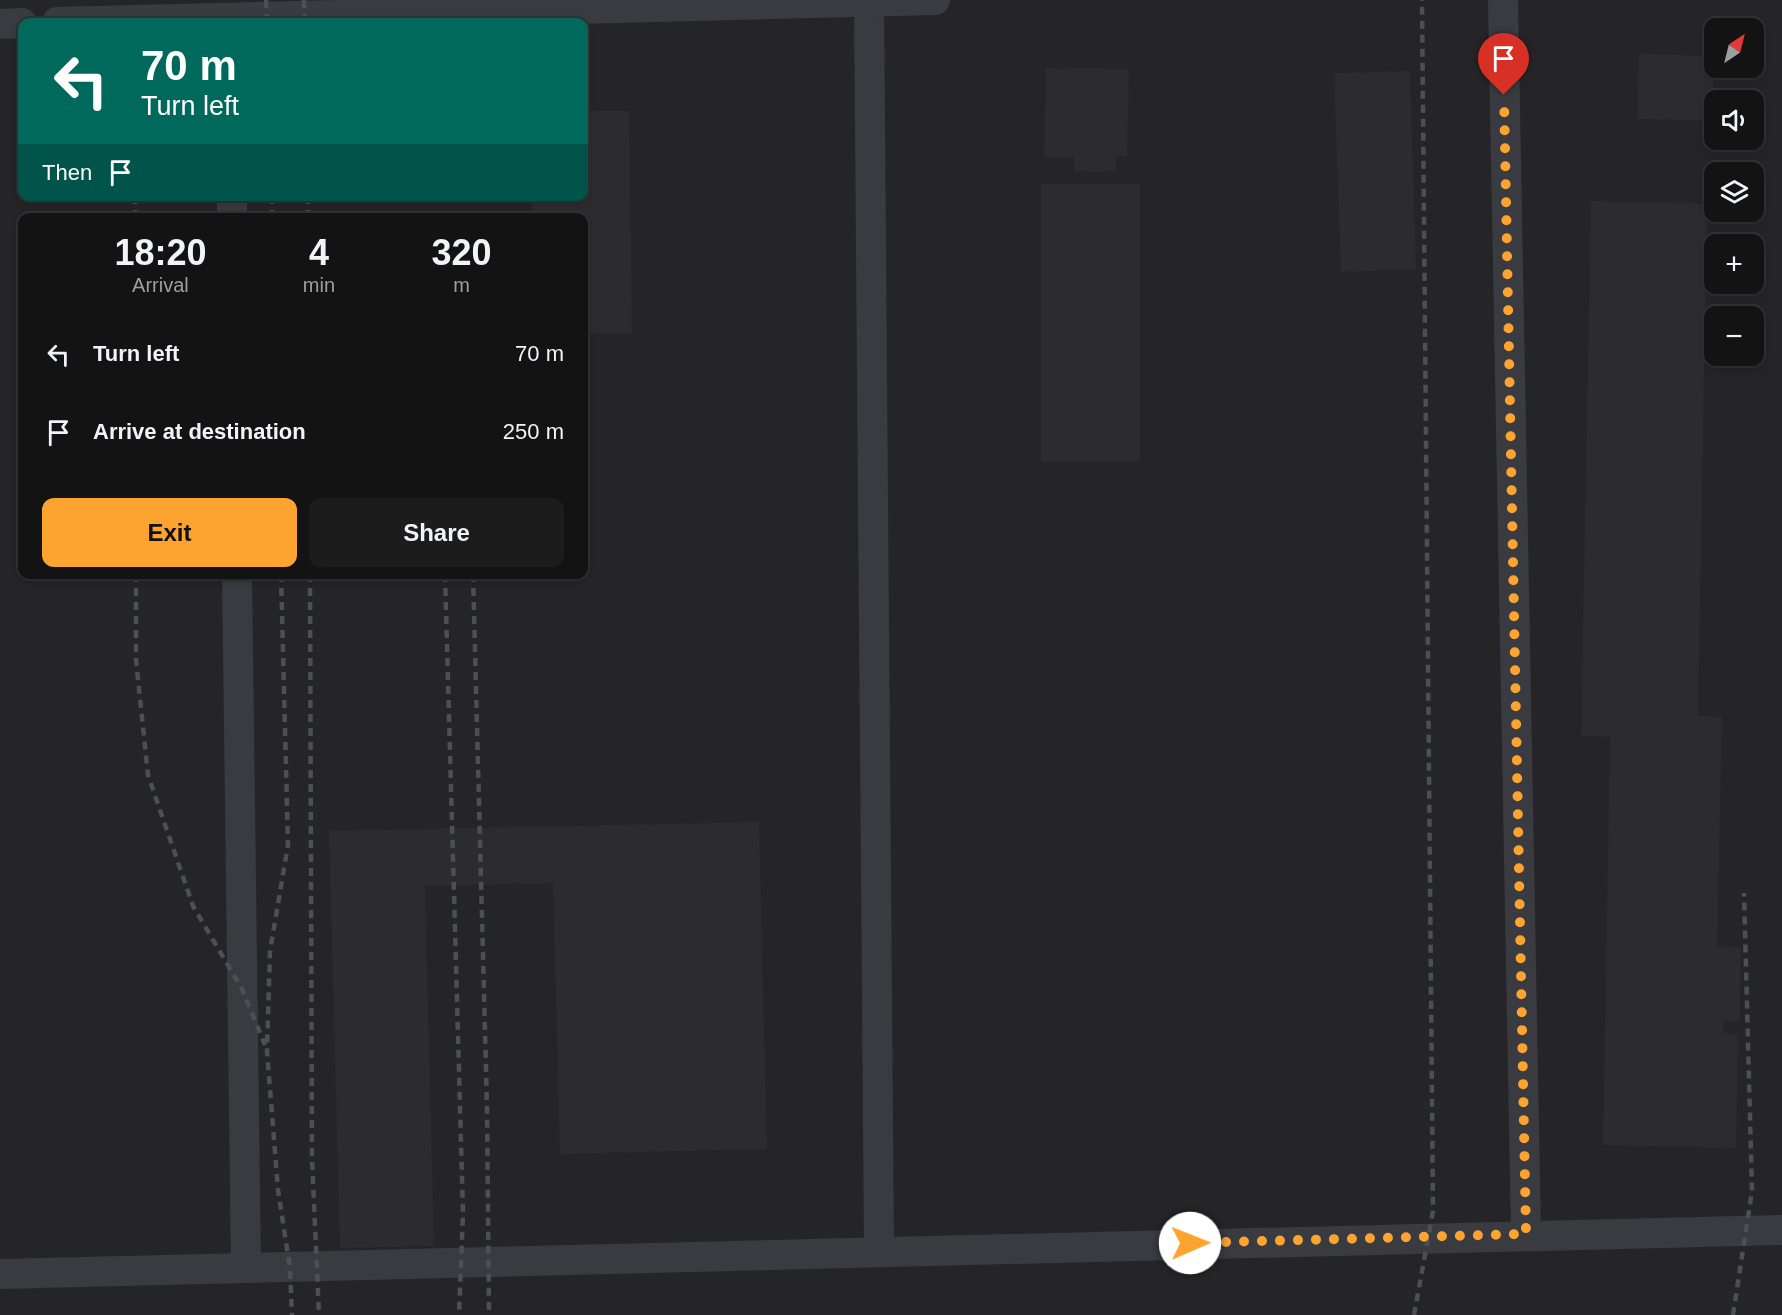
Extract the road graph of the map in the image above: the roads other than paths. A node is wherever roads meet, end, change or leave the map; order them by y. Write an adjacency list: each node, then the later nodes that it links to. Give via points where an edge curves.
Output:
1 (935, 0): 3 (street)
2 (1503, 0): 10 (street)
3 (869, 1): 4 (street); 11 (street)
4 (229, 14): 5 (street)
5 (143, 18)
6 (18, 23): 7 (street)
7 (0, 24)
8 (237, 579): 12 (street)
9 (1782, 1230): 10 (street)
10 (1526, 1234): 11 (street)
11 (879, 1251): 12 (street)
12 (246, 1267): 13 (street)
13 (0, 1274)

